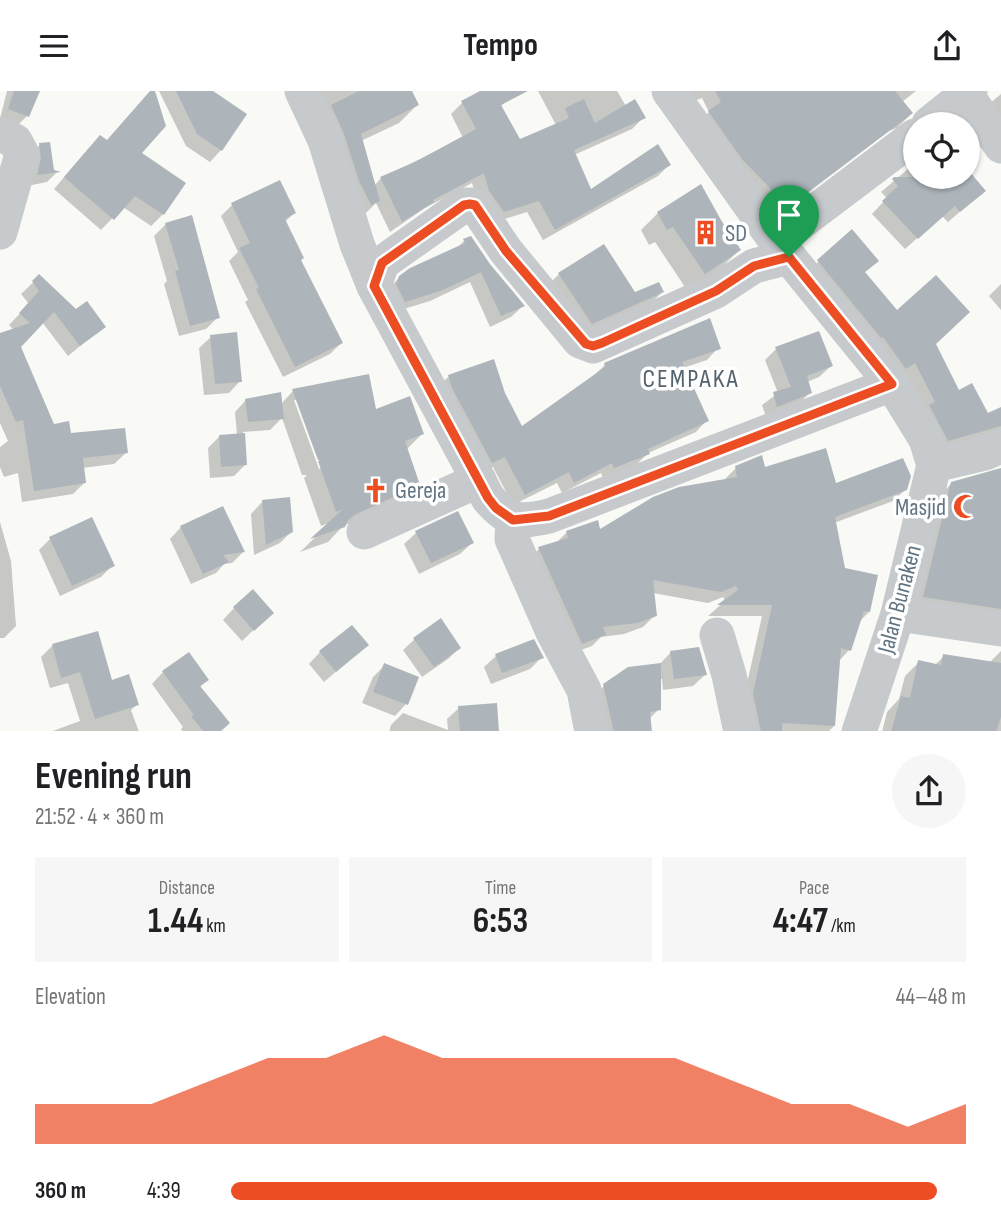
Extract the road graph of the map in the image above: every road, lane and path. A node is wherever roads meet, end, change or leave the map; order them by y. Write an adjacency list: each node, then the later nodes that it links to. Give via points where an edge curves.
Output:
1 (302, 91): 10 (street, via 325,140)
2 (669, 91): 9 (street)
3 (967, 92): 4 (street); 7 (street)
4 (943, 112)
5 (0, 134): 8 (street, via 15,141 22,154)
6 (903, 145): 9 (street)
7 (1001, 146)
8 (0, 232)
9 (783, 249): 10 (street, via 716,291 593,346 580,341 506,251 475,205 480,193 382,263); 11 (street)
10 (374, 286): 14 (street)
11 (892, 384): 13 (street, via 926,439); 15 (street, via 549,516)
12 (1001, 446): 13 (street)
13 (934, 465): 17 (street, Jalan Bunaken)
14 (479, 479): 15 (street, via 496,508); 16 (street)
15 (513, 520): 20 (street, via 512,539 584,690)
16 (364, 532)
17 (898, 614): 18 (street); 22 (street, Jalan Bunaken)
18 (1001, 629)
19 (717, 635): 21 (street)
20 (592, 731)
21 (741, 731)
22 (859, 731)

